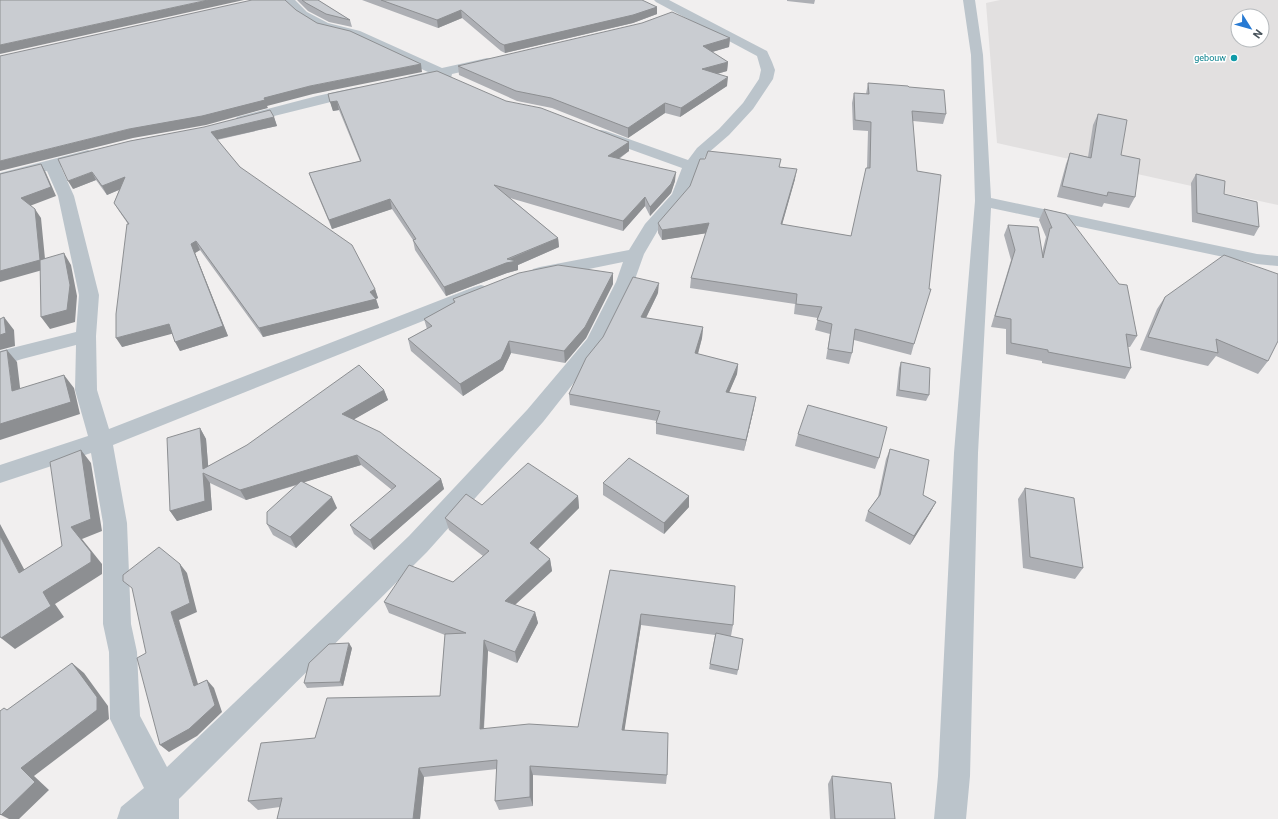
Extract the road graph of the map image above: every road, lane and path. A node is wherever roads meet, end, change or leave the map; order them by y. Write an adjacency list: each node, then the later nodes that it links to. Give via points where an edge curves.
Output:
1 (288, 0): 5 (street, via 303,14 324,26 356,34)
2 (969, 0): 15 (street, via 977,55)
3 (669, 10): 13 (street, via 762,54 768,70 766,79 748,106 702,151)
4 (500, 59): 5 (street)
5 (442, 73): 6 (street); 7 (street)
6 (458, 81)
7 (403, 82)
8 (372, 88): 9 (street)
9 (229, 124)
10 (591, 129): 13 (street)
11 (103, 151): 12 (street)
12 (52, 164): 14 (street); 22 (street, via 66,196 89,295)
13 (691, 166): 16 (street, via 680,195 652,228)
14 (0, 178)
15 (983, 201): 17 (street); 29 (street, via 966,453 954,776)
16 (635, 254): 20 (street); 26 (street, via 625,282 595,342 535,416 418,544)
17 (1257, 260): 18 (street); 19 (street)
18 (1278, 261)
19 (1278, 269)
20 (522, 276)
21 (500, 284): 24 (street)
22 (86, 336): 23 (street); 24 (street, via 86,390)
23 (0, 359)
24 (101, 441): 25 (street); 26 (street, via 115,523 117,624 123,652 124,719)
25 (0, 474)
26 (163, 792): 27 (street); 28 (street)
27 (133, 819)
28 (163, 819)
29 (950, 819)

